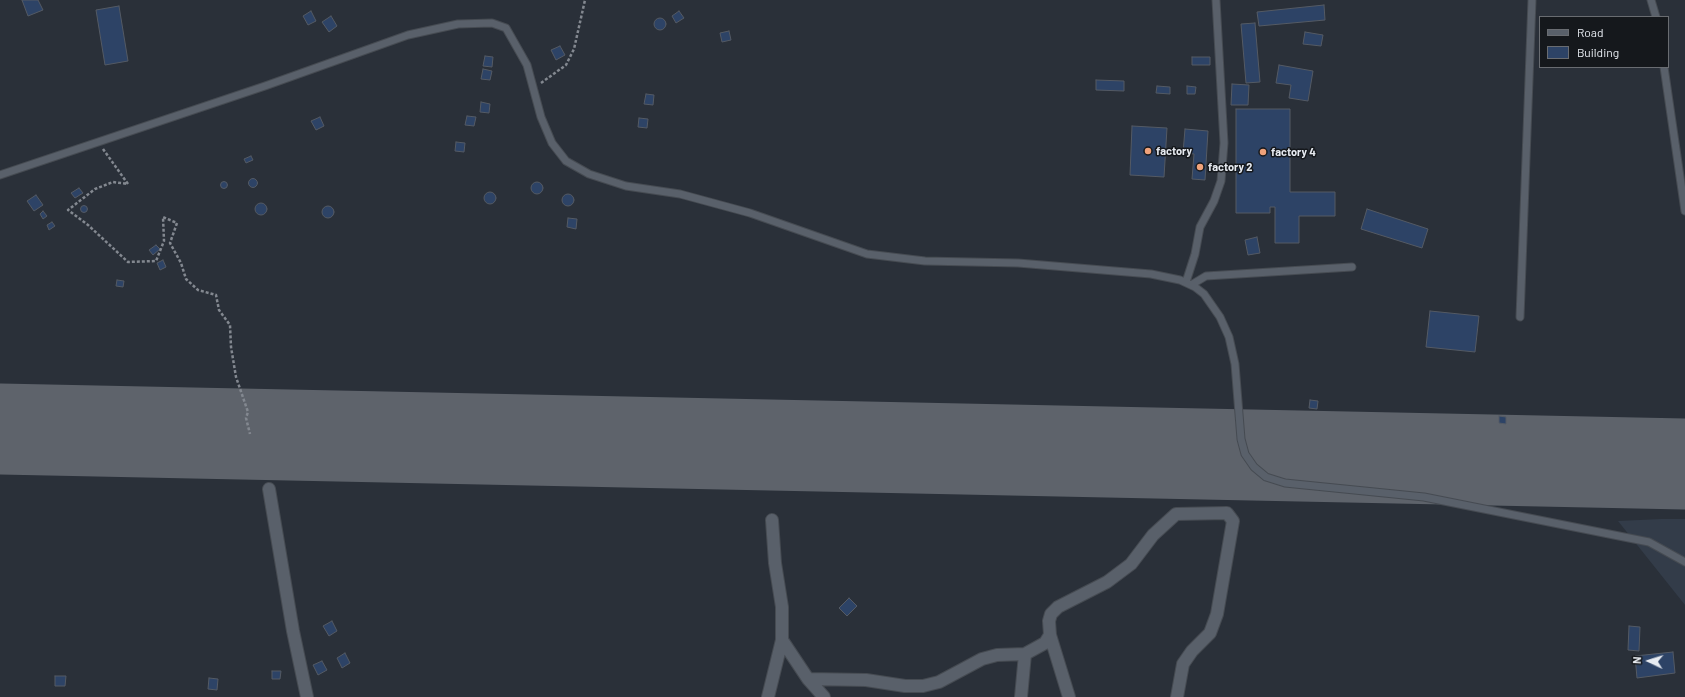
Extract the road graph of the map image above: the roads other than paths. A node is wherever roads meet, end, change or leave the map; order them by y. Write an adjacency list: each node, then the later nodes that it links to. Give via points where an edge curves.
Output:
1 (1216, 0): 9 (lane, via 1224,143 1221,181 1200,227)
2 (1532, 0): 10 (lane)
3 (1651, 0): 4 (lane)
4 (1656, 16)
5 (1664, 68): 7 (lane)
6 (0, 175): 9 (lane, via 408,35 458,24 492,24 506,28 527,65 541,117 552,143 566,161 589,174 626,186 680,194 750,213 867,254 925,261 1018,263 1151,274)
7 (1685, 211)
8 (1352, 267): 9 (lane, via 1206,276)
9 (1188, 284): 13 (lane, via 1204,294 1220,317 1229,337 1235,364 1241,439 1245,454 1254,467 1266,477 1285,483 1424,497 1649,542)
10 (1520, 317)
11 (269, 489): 18 (street)
12 (772, 520): 15 (street, via 782,607)
13 (1685, 562)
14 (1050, 635): 16 (street, via 1045,643); 22 (street); 23 (street, via 1051,614 1058,607 1107,582 1131,564 1153,535 1176,514 1227,513 1233,522 1217,614 1210,634 1182,664)
15 (782, 640): 17 (street); 19 (street)
16 (1025, 654): 17 (street, via 997,655 982,659 939,682 923,686 866,680); 21 (street)
17 (808, 679): 20 (street)
18 (307, 697)
19 (768, 697)
20 (824, 697)
21 (1021, 697)
22 (1069, 697)
23 (1177, 697)

